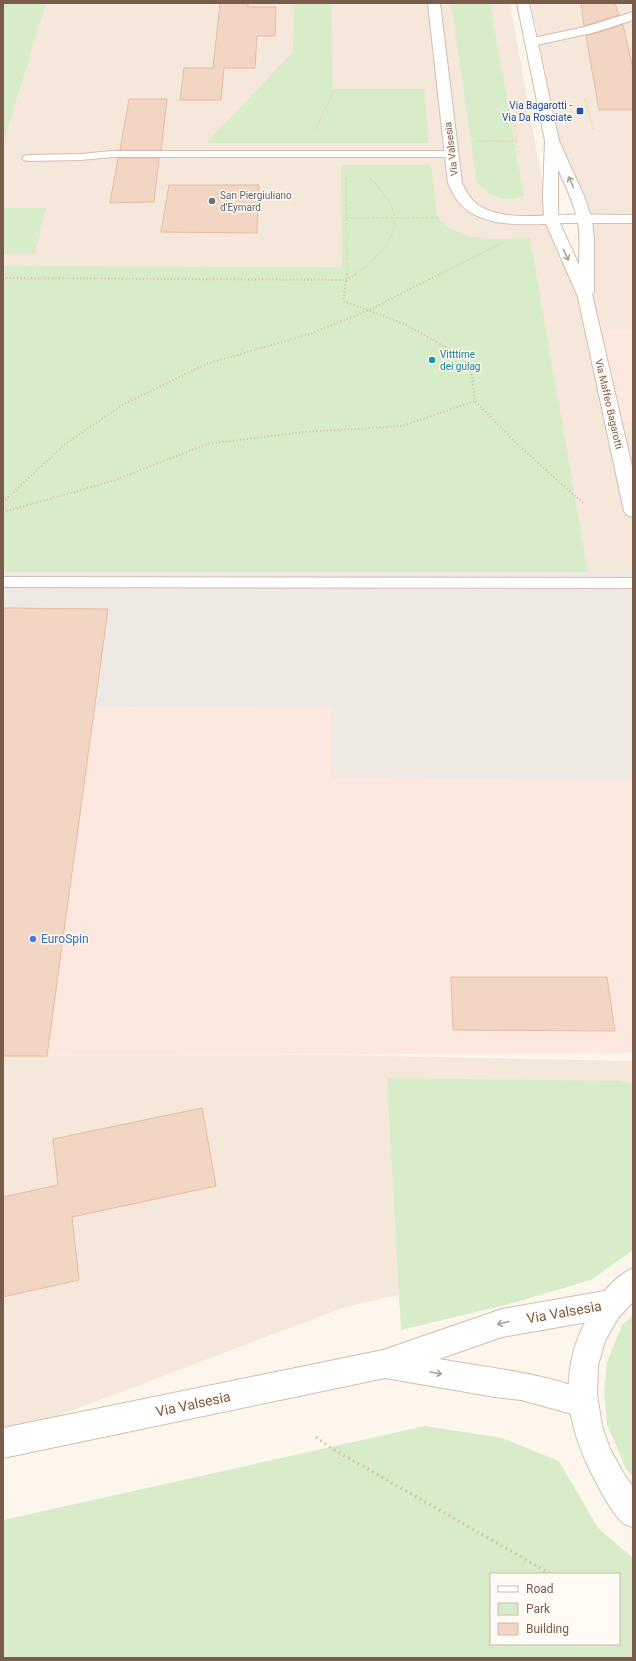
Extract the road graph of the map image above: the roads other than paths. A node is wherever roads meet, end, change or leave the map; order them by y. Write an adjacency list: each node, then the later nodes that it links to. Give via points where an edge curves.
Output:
1 (434, 3): 6 (street, Via Valsesia)
2 (524, 3): 4 (street, Via Maffeo Bagarotti)
3 (633, 16): 4 (street, via 588,30)
4 (532, 42): 5 (street, Via Maffeo Bagarotti)
5 (552, 141): 8 (street, Via Maffeo Bagarotti); 9 (street, Via Maffeo Bagarotti, one-way to 5, via 578,196)
6 (452, 154): 7 (lane, via 112,154); 8 (street, Via Valsesia, via 456,189 464,202 471,207 503,219)
7 (28, 158)
8 (551, 219): 9 (street, Via Valsesia); 11 (street, Via Maffeo Bagarotti, one-way to 11)
9 (585, 219): 10 (street, Via Valsesia); 11 (street, Via Maffeo Bagarotti)
10 (633, 219)
11 (586, 297): 12 (street, Via Maffeo Bagarotti)
12 (633, 511)
13 (3, 582): 14 (lane)
14 (633, 583)
15 (633, 1282): 16 (street)
16 (610, 1304): 17 (street, Via Valsesia, one-way to 17, via 502,1323); 18 (street, Via Valsesia, via 593,1332 587,1349 582,1384)
17 (383, 1364): 18 (street, Via Valsesia, one-way to 18, via 521,1386); 19 (street, Via Valsesia)
18 (583, 1403): 20 (street, via 586,1422 599,1461 608,1479)
19 (3, 1443)
20 (633, 1512)

